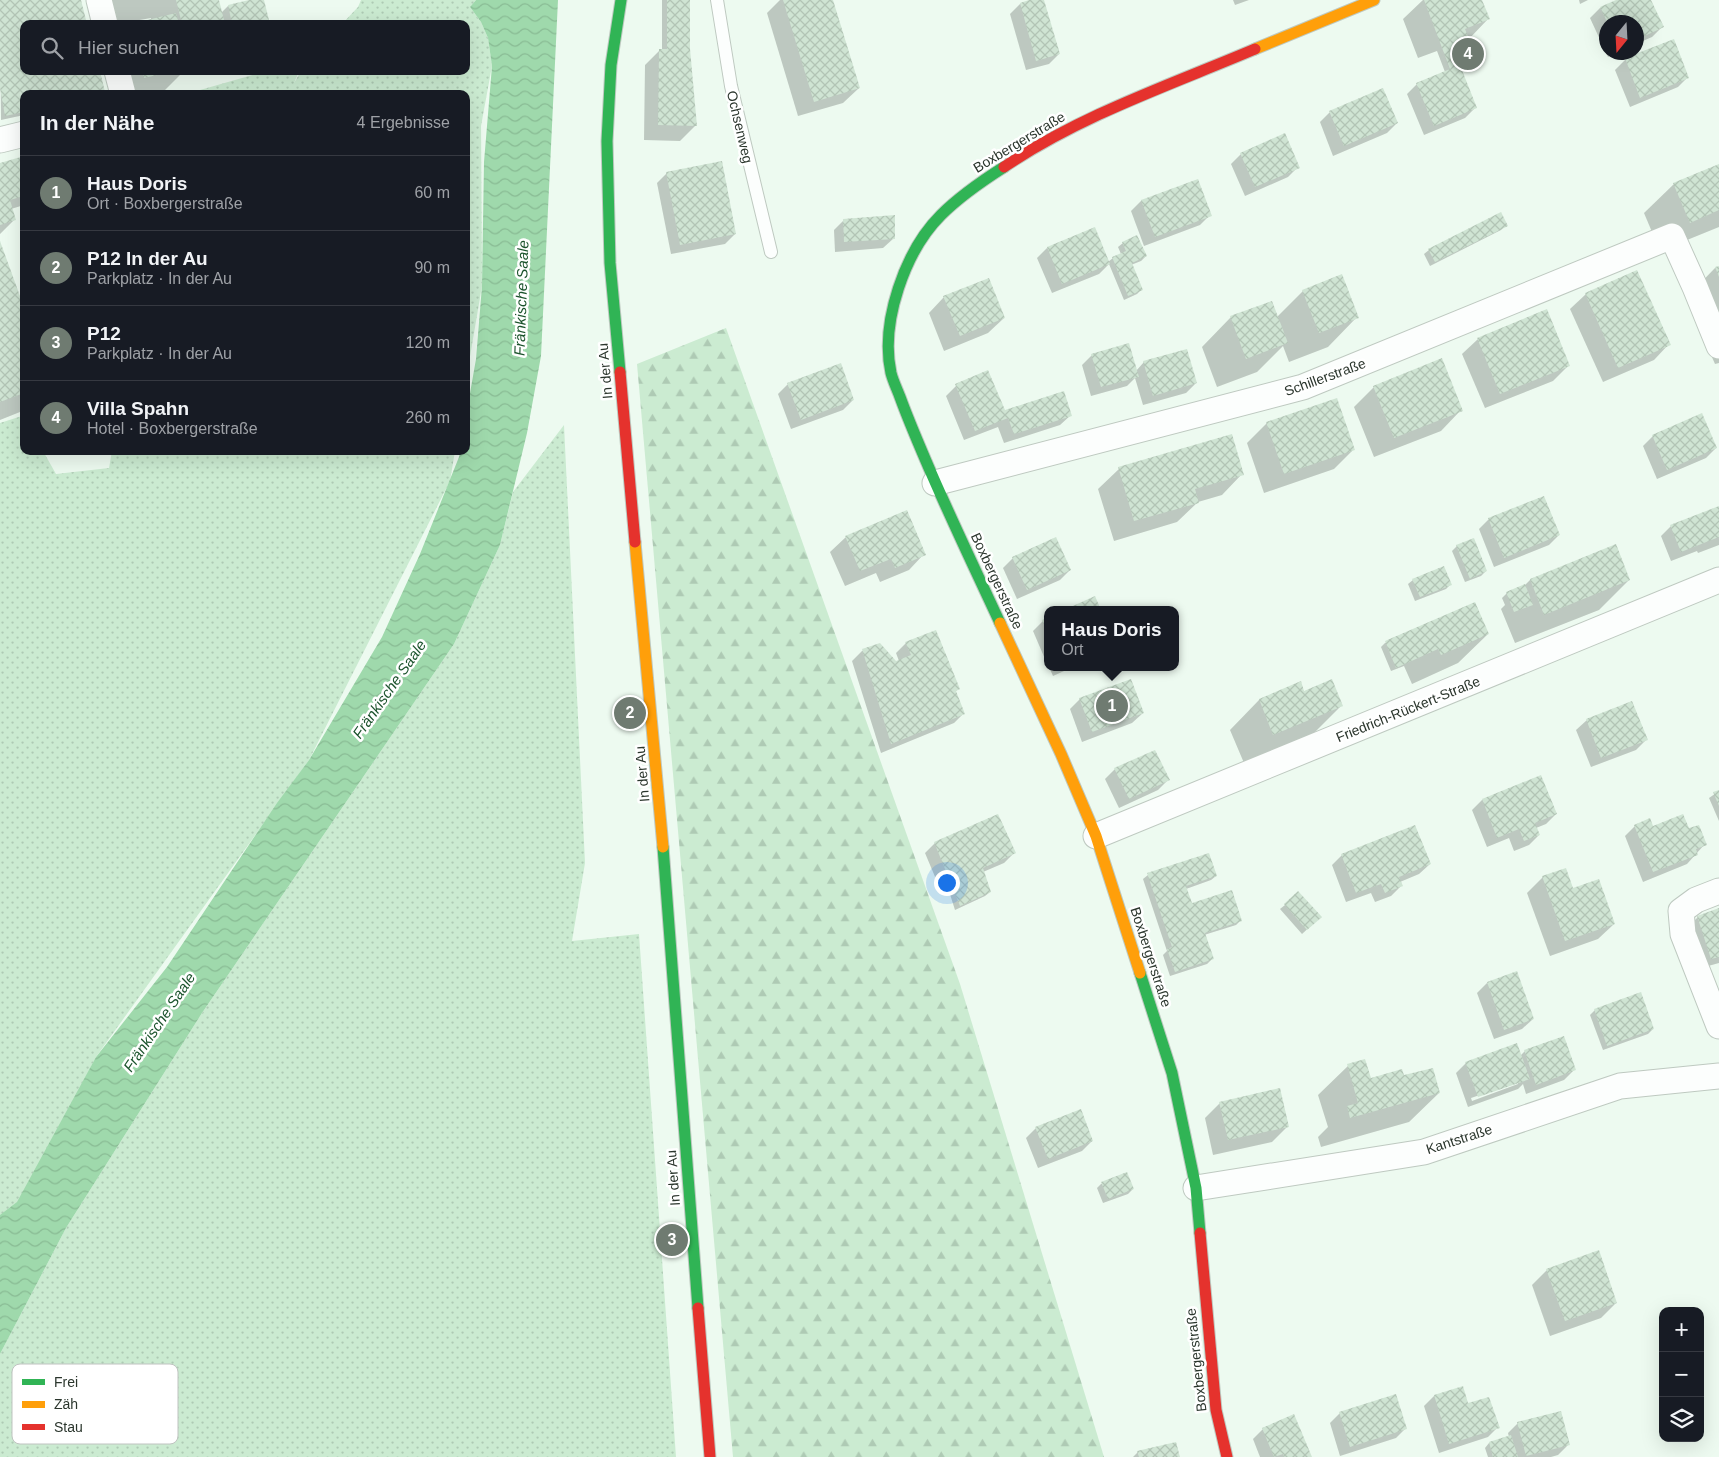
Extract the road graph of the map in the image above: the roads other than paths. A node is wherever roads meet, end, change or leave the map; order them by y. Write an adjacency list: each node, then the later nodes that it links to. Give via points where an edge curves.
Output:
1 (99, 0): 5 (street)
2 (621, 0): 19 (street, In der Au, via 611,65 608,122 610,263 670,922 673,1032)
3 (718, 0): 10 (lane, Ochsenweg, via 731,86)
4 (1374, 0): 12 (street, Boxbergerstraße, via 1085,120 1006,165 972,188 940,216 916,247 893,308 888,340 894,382)
5 (104, 20)
6 (118, 75): 7 (street)
7 (122, 90)
8 (20, 135): 9 (street)
9 (0, 140)
10 (772, 252)
11 (1719, 346): 12 (street, Schillerstraße, via 1672,236 1303,387)
12 (935, 483): 14 (street, Boxbergerstraße)
13 (1719, 580): 14 (street, Friedrich-Rückert-Straße)
14 (1096, 836): 18 (street, Boxbergerstraße, via 1172,1074)
15 (1719, 891): 16 (street, via 1696,900 1681,911 1683,934)
16 (1719, 1026)
17 (1719, 1076): 18 (street, Kantstraße, via 1620,1086 1424,1152)
18 (1196, 1188): 20 (street, Boxbergerstraße, via 1216,1410)
19 (710, 1457)
20 (1227, 1457)

